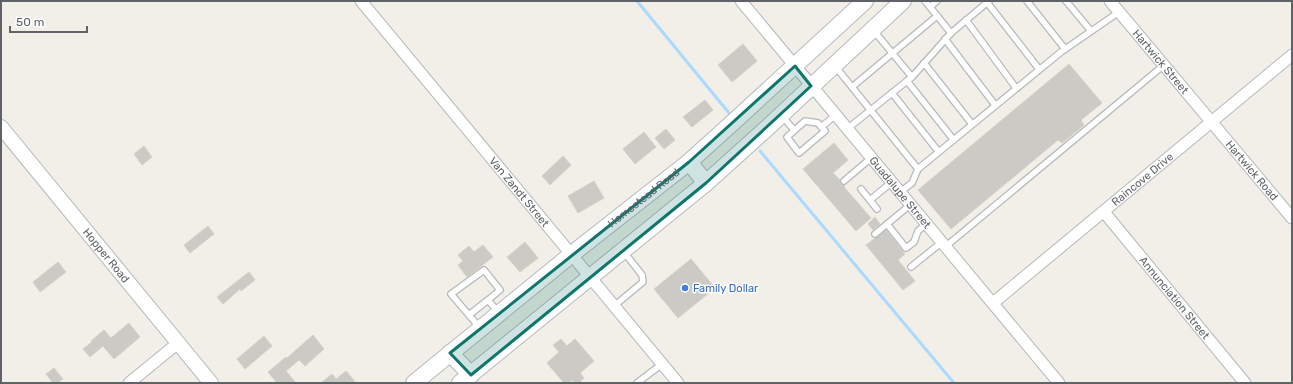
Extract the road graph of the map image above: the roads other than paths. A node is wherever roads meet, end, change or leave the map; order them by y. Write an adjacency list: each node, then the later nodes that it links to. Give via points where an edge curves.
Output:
1 (361, 1): 63 (street, Van Zandt Street)
2 (741, 1): 25 (street, Guadalupe Street)
3 (865, 1): 25 (main road, Homestead Road)
4 (903, 1): 15 (main road)
5 (925, 1): 11 (lane)
6 (936, 1): 11 (lane)
7 (988, 1): 14 (lane); 26 (lane)
8 (1027, 1): 19 (lane)
9 (1066, 1): 16 (lane)
10 (1110, 1): 12 (street, Hartwick Street)
11 (930, 7): 13 (lane)
12 (1119, 12): 16 (lane); 24 (street, Hartwick Street)
13 (937, 16): 17 (lane); 20 (lane)
14 (966, 20): 17 (lane); 31 (lane)
15 (872, 30): 20 (lane); 23 (main road)
16 (1091, 31): 19 (lane)
17 (951, 33): 18 (lane)
18 (945, 39): 22 (lane); 33 (lane)
19 (1065, 49): 26 (lane)
20 (892, 53): 27 (lane); 30 (lane)
21 (1292, 55): 37 (street, Raincove Drive)
22 (924, 63): 27 (lane); 38 (lane)
23 (834, 65): 29 (main road); 30 (lane)
24 (1164, 65): 37 (street, Hartwick Street); 61 (lane)
25 (795, 66): 29 (street, Guadalupe Street); 46 (main road, Homestead Road)
26 (1039, 69): 31 (lane)
27 (912, 77): 28 (lane)
28 (907, 81): 32 (lane); 43 (lane)
29 (811, 86): 35 (main road); 36 (street, Guadalupe Street)
30 (852, 87): 34 (lane)
31 (1016, 88): 33 (lane)
32 (892, 93): 34 (lane); 44 (lane)
33 (995, 105): 38 (lane)
34 (871, 110): 41 (lane); 47 (lane)
35 (781, 115): 42 (lane); 50 (main road)
36 (836, 115): 40 (lane); 41 (street, Guadalupe Street)
37 (1212, 122): 56 (street, Raincove Drive); 57 (street, Hartwick Road)
38 (972, 124): 43 (lane)
39 (1, 127): 72 (street, Hopper Road)
40 (821, 127): 42 (lane, via 818,123 805,121); 42 (lane, via 825,131 799,152 786,137)
41 (847, 129): 45 (street, Guadalupe Street)
42 (794, 130)
43 (954, 139): 44 (lane)
44 (938, 151): 47 (lane)
45 (871, 158): 48 (lane); 49 (street, Guadalupe Street)
46 (689, 162): 50 (main road); 63 (main road, Homestead Road)
47 (918, 169): 52 (lane, via 912,183)
48 (844, 181)
49 (892, 182): 52 (street, Guadalupe Street); 53 (lane)
50 (706, 183): 62 (main road)
51 (861, 190): 53 (lane)
52 (900, 192): 54 (street, Guadalupe Street)
53 (870, 200): 55 (lane)
54 (910, 205): 58 (lane); 59 (street, Guadalupe Street)
55 (877, 209)
56 (1104, 212): 67 (street, Raincove Drive); 82 (street, Annunciation Street)
57 (1292, 218)
58 (887, 224): 59 (lane, via 906,248 914,242 918,231); 60 (lane)
59 (926, 224): 61 (street, Guadalupe Street)
60 (875, 234)
61 (944, 245): 64 (lane); 67 (street, Guadalupe Street)
62 (622, 250): 65 (main road); 68 (lane, via 642,275 643,282)
63 (572, 254): 65 (street, Van Zandt Street); 69 (main road, Homestead Road)
64 (911, 267)
65 (590, 276): 68 (street, Van Zandt Street); 75 (main road)
66 (488, 300): 69 (lane); 70 (lane); 70 (lane, via 500,290 484,270 451,294)
67 (993, 304): 81 (street, Guadalupe Street)
68 (614, 306): 74 (street, Van Zandt Street)
69 (499, 313): 71 (main road, Homestead Road)
70 (469, 315): 71 (lane)
71 (480, 329): 73 (main road, Homestead Road)
72 (178, 343): 76 (street); 77 (street, Hopper Road)
73 (450, 353): 75 (main road); 78 (main road, Homestead Road)
74 (662, 364): 79 (lane); 80 (street, Van Zandt Street)
75 (465, 379)
76 (129, 383)
77 (211, 383)
78 (414, 383)
79 (637, 383)
80 (678, 383)
81 (1059, 383)
82 (1245, 383)

